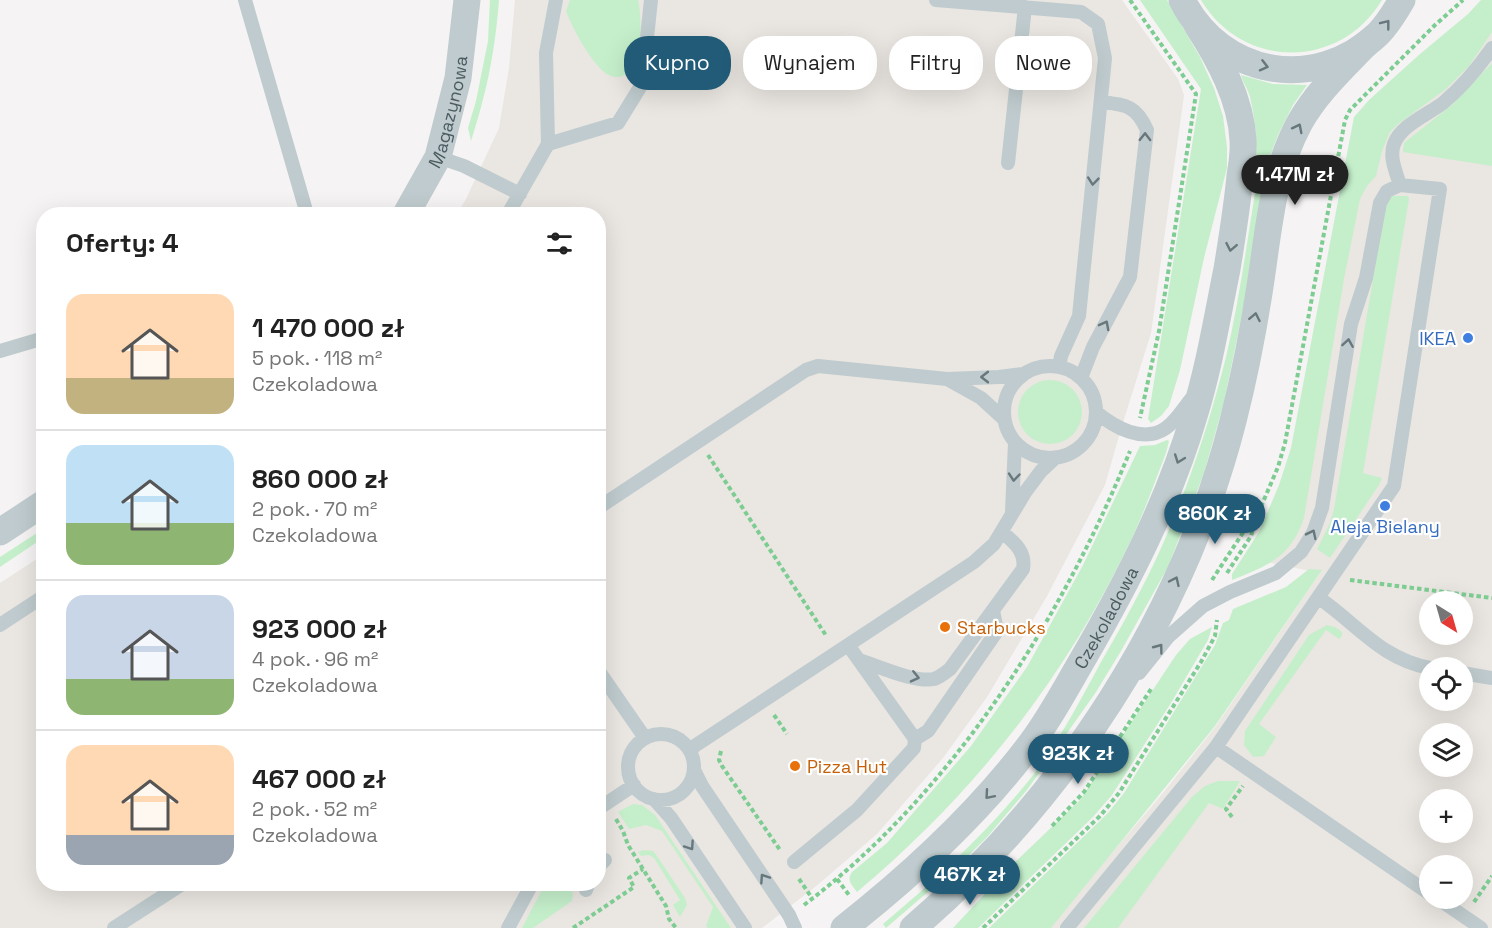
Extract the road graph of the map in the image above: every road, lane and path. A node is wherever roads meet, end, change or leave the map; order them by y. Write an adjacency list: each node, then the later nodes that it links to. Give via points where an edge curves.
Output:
1 (245, 0): 20 (lane)
2 (467, 0): 16 (street, Magazynowa, via 458,78)
3 (556, 0): 15 (lane, via 546,52)
4 (651, 0): 15 (lane, via 642,84 618,123)
5 (936, 0): 10 (lane)
6 (1130, 0): 32 (path, via 1196,94 1159,332)
7 (1182, 0): 11 (street, Czekoladowa)
8 (1402, 0): 12 (street, one-way to 8)
9 (1463, 0): 39 (path, via 1350,110 1345,120 1286,443)
10 (1025, 7): 14 (lane, via 1081,12 1098,24 1105,58); 17 (lane)
11 (1197, 25): 12 (street, one-way to 12, via 1241,59 1277,69 1315,68); 29 (street, Czekoladowa, one-way to 29, via 1229,83 1243,141 1236,218)
12 (1366, 45): 57 (street, one-way to 12, via 1173,587 1220,465 1244,374 1275,185 1286,153 1312,103)
13 (1492, 48): 18 (lane, via 1443,103 1398,137 1392,155)
14 (1101, 102): 25 (lane, one-way to 25, via 1079,315); 27 (lane, one-way to 14, via 1130,277 1147,130 1141,116 1125,105)
15 (548, 144): 19 (lane)
16 (438, 157): 19 (lane); 21 (street, Magazynowa)
17 (1008, 162)
18 (1400, 185): 45 (lane, via 1440,189 1394,486); 57 (lane, one-way to 18, via 1143,670 1168,636 1197,611 1276,573 1301,552 1313,533 1322,508 1351,324 1366,278 1380,203 1387,191)
19 (520, 194): 22 (lane)
20 (305, 207)
21 (410, 207)
22 (512, 207)
23 (36, 340): 24 (lane)
24 (0, 351)
25 (1059, 367): 26 (lane, via 1046,366); 27 (lane)
26 (1023, 374): 28 (lane, one-way to 28); 31 (lane, via 1005,399)
27 (1081, 378): 30 (lane, via 1094,399)
28 (947, 379): 31 (lane, via 981,398); 36 (lane, via 830,366 806,370)
29 (1204, 383): 32 (lane, via 1166,428); 90 (street, Czekoladowa, one-way to 90, via 1194,420 1151,530 1117,601 1058,705 1011,769 969,817 905,879)
30 (1096, 412): 32 (lane); 35 (lane, via 1089,438 1073,452)
31 (1004, 419): 33 (lane)
32 (1137, 434): 75 (path, via 1062,592 1014,673 962,747 898,821)
33 (1015, 443): 35 (lane, via 1033,456); 38 (lane, one-way to 38)
34 (706, 452): 51 (path)
35 (1054, 459): 38 (lane)
36 (606, 503)
37 (36, 508): 40 (street)
38 (1012, 511): 41 (lane)
39 (1257, 516): 43 (path); 44 (path)
40 (0, 532)
41 (1002, 532): 48 (lane, via 1020,548 1024,563); 51 (lane, via 974,562)
42 (1350, 580): 46 (path)
43 (1226, 583)
44 (1211, 584)
45 (1318, 598): 53 (lane, via 1376,646); 64 (lane)
46 (1492, 598)
47 (36, 602): 50 (lane)
48 (993, 610): 52 (lane, one-way to 48, via 919,678 936,679 950,669); 63 (lane, via 997,631 928,731)
49 (1215, 611): 92 (path, via 1215,636 1119,793)
50 (0, 625)
51 (842, 649): 52 (lane); 66 (lane)
52 (859, 660): 63 (lane)
53 (1419, 665)
54 (1473, 675): 55 (lane)
55 (1492, 678)
56 (606, 682): 62 (lane)
57 (1118, 688): 91 (street, via 1063,767 996,850)
58 (782, 708): 59 (path)
59 (773, 714): 60 (path); 61 (path)
60 (765, 720)
61 (787, 734)
62 (645, 738): 66 (lane, via 668,734); 68 (lane, via 633,748 628,763)
63 (915, 739): 72 (lane, via 914,748 857,810)
64 (1216, 747): 76 (lane); 93 (lane)
65 (723, 748): 72 (path, via 719,760 722,766)
66 (690, 749): 67 (lane)
67 (694, 771): 69 (lane, via 680,794); 89 (lane, one-way to 67)
68 (634, 785): 69 (lane); 70 (lane)
69 (654, 799): 88 (lane, one-way to 88)
70 (606, 804)
71 (606, 812): 73 (path, via 623,831)
72 (791, 864): 79 (path)
73 (643, 869): 86 (path, via 629,879 634,887); 87 (path)
74 (1492, 876): 81 (path)
75 (837, 879): 79 (path); 80 (path)
76 (1419, 886)
77 (171, 891): 84 (lane)
78 (528, 891): 85 (lane)
79 (812, 898): 82 (path)
80 (852, 898)
81 (1473, 903)
82 (804, 904)
83 (1453, 909): 94 (lane)
84 (114, 928)
85 (508, 928)
86 (573, 928)
87 (675, 928)
88 (745, 928)
89 (795, 928)
90 (844, 928)
91 (913, 928)
92 (983, 928)
93 (1067, 928)
94 (1481, 928)

